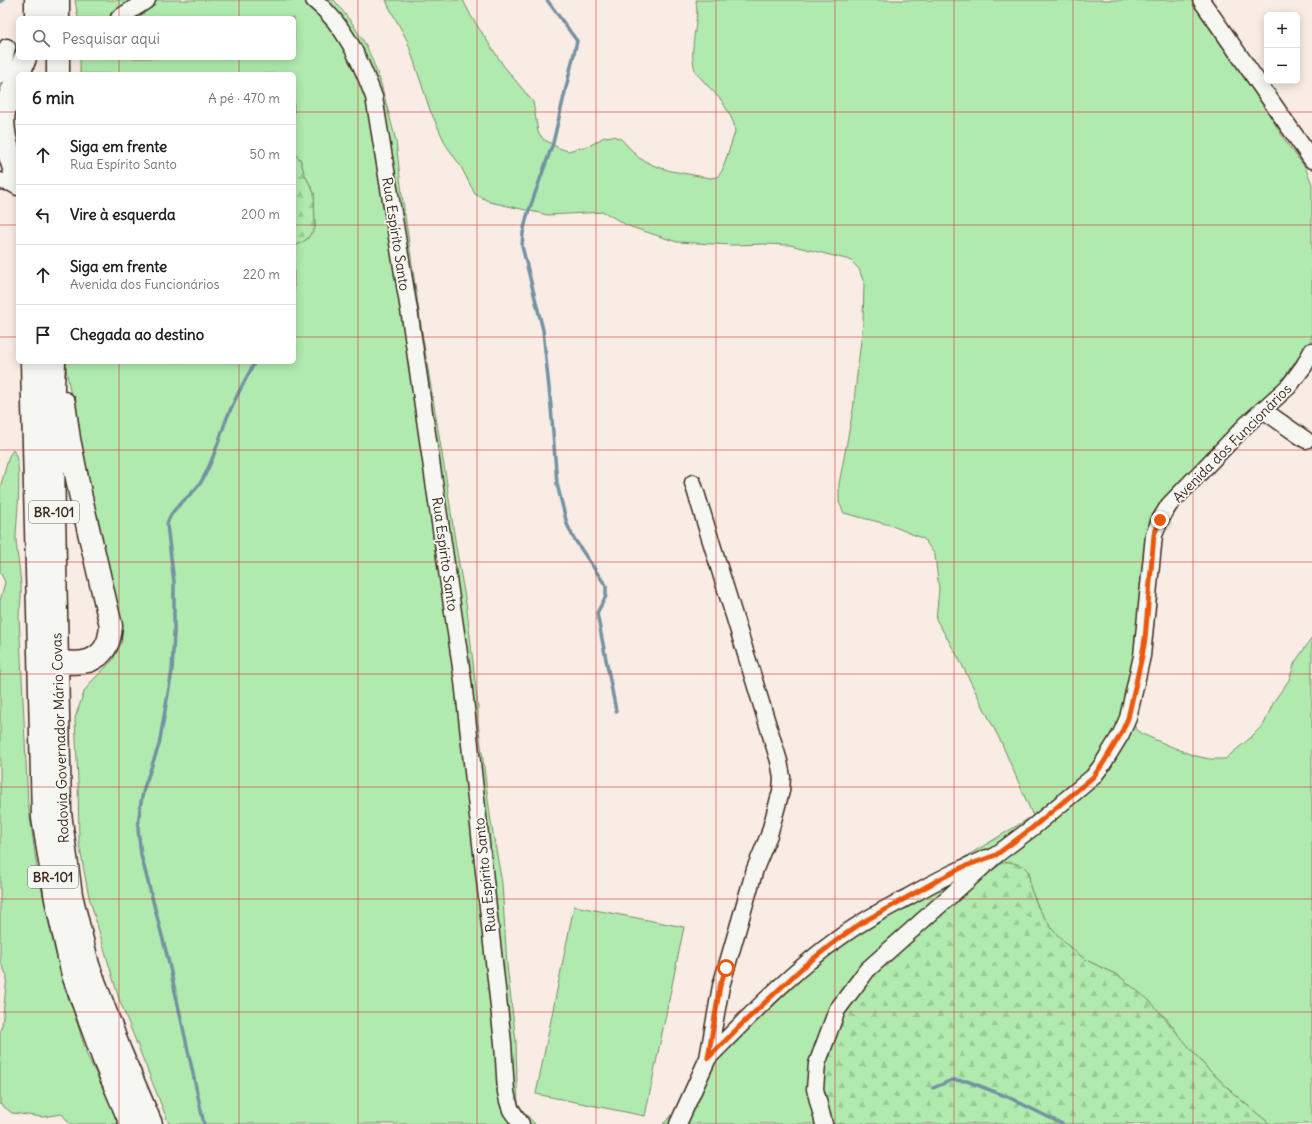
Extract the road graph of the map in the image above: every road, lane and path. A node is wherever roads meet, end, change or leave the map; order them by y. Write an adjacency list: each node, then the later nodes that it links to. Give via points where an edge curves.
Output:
1 (58, 0): 5 (highway)
2 (147, 0): 6 (street)
3 (314, 0): 34 (street, Rua Espírito Santo, via 336,21 352,44 374,97 410,316 463,681 504,1043 506,1092 511,1110)
4 (1201, 0): 17 (street)
5 (58, 16)
6 (122, 16)
7 (8, 47): 14 (street)
8 (24, 60): 11 (highway)
9 (36, 60): 12 (highway)
10 (58, 60): 13 (highway)
11 (20, 72)
12 (36, 72)
13 (58, 72)
14 (0, 75)
15 (16, 82): 16 (highway)
16 (2, 116): 18 (highway)
17 (1312, 160)
18 (5, 180): 19 (street)
19 (16, 186)
20 (1312, 351): 24 (street, Avenida dos Funcionários, via 1289,386)
21 (32, 364): 27 (highway, Rodovia Governador Mário Covas / BR-101)
22 (54, 364): 28 (highway, Rodovia Governador Mário Covas / BR-101, via 52,412)
23 (58, 364): 28 (highway, via 69,439 111,626 106,647 95,658 80,663)
24 (1263, 410): 25 (street); 29 (street, Avenida dos Funcionários, via 1169,505 1160,520 1154,535 1142,656 1128,718 1121,734 1093,777)
25 (1306, 440)
26 (693, 483): 30 (street, via 780,761 782,777 781,791 769,835 755,869 720,986)
27 (38, 617): 28 (highway, via 48,656); 32 (highway, Rodovia Governador Mário Covas / BR-101, via 43,818 56,899 73,975 104,1060)
28 (57, 661): 33 (highway, Rodovia Governador Mário Covas / BR-101, via 60,813 71,895 88,965)
29 (996, 855): 30 (street, via 963,867 852,929 804,966); 36 (street, Avenida dos Funcionários, via 867,970 837,1010 817,1064 815,1089)
30 (708, 1058): 31 (street)
31 (680, 1118): 35 (street)
32 (132, 1124)
33 (151, 1124)
34 (521, 1124)
35 (669, 1124)
36 (824, 1124)

